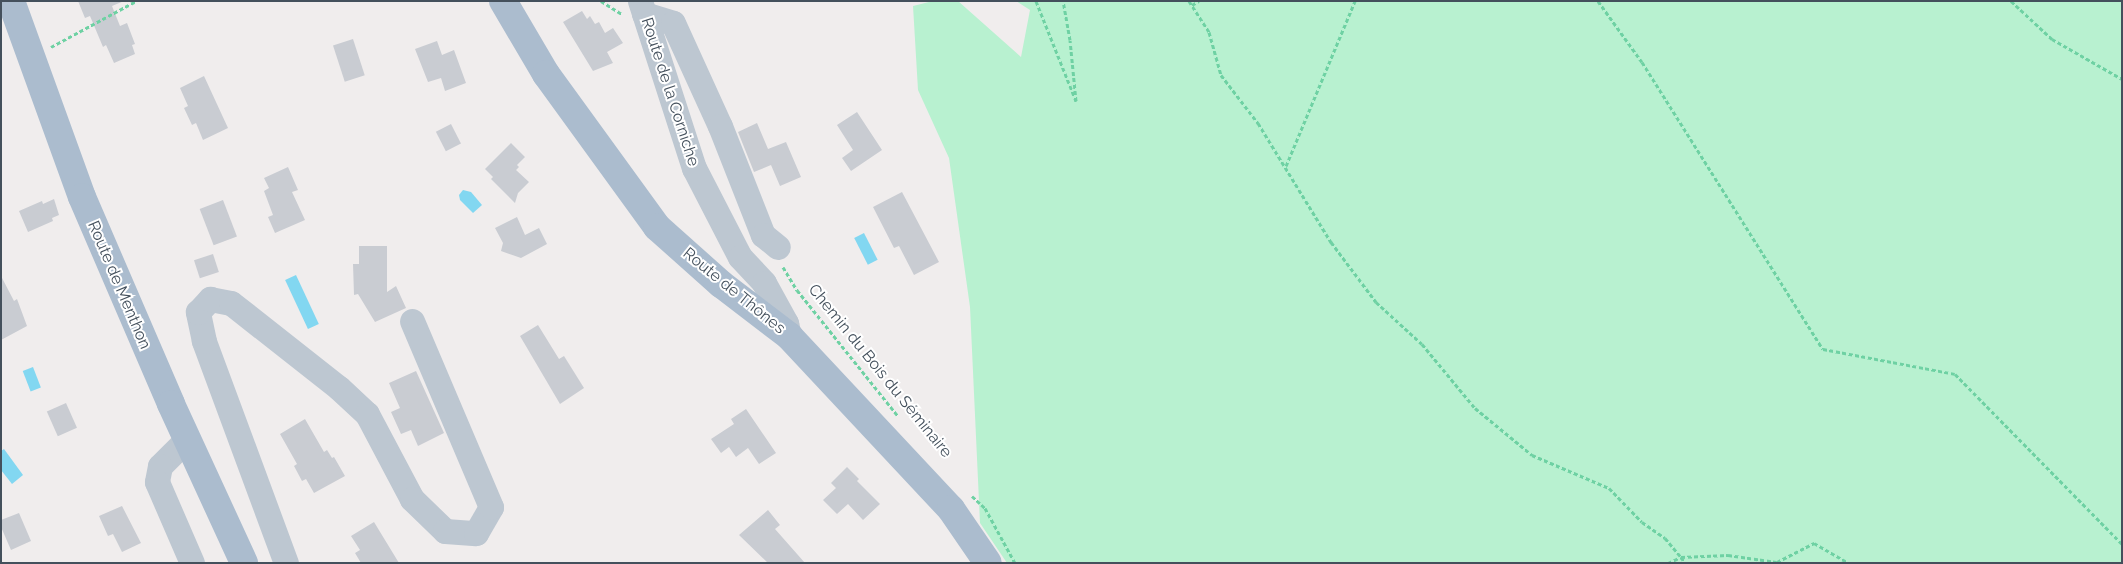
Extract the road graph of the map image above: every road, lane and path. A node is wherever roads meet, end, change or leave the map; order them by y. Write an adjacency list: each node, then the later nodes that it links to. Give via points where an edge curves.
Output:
1 (10, 1): 12 (main road, Route de Menthon)
2 (136, 1): 12 (path)
3 (503, 1): 17 (main road, Route de Thônes, via 546,74 657,226 721,284)
4 (1036, 1): 5 (path, via 1076,101)
5 (1063, 1)
6 (1198, 1): 10 (path)
7 (1355, 1): 14 (path)
8 (1598, 1): 21 (path, via 1642,62 1823,349 1955,374)
9 (2011, 1): 13 (path, via 2052,39)
10 (1190, 3): 14 (path, via 1210,32 1221,75)
11 (642, 8): 15 (street, via 673,23 720,126 763,235); 17 (street, Route de la Corniche, via 694,168 740,257 764,283 786,323)
12 (31, 59): 19 (main road, Route de Menthon, via 82,197)
13 (2122, 79)
14 (1286, 166): 22 (path, via 1331,242 1376,302 1422,344 1475,408 1532,455 1609,488 1642,522 1665,538)
15 (772, 243): 18 (path, Chemin du Bois du Séminaire, via 797,290)
16 (412, 321): 25 (street, via 490,507 476,533 445,531 412,499 367,414 338,388 231,303 210,299 198,312 204,342)
17 (789, 336): 26 (main road, Route de Thônes, via 951,509)
18 (900, 418)
19 (187, 439): 23 (street, via 160,466 157,482); 24 (main road, Route de Menthon)
20 (971, 495): 27 (path, via 984,508)
21 (2122, 544)
22 (1681, 557): 28 (path); 29 (path); 30 (path, via 1728,555 1777,562 1814,543)
23 (192, 563)
24 (244, 563)
25 (286, 563)
26 (988, 563)
27 (1016, 563)
28 (1668, 563)
29 (1685, 563)
30 (1848, 563)

